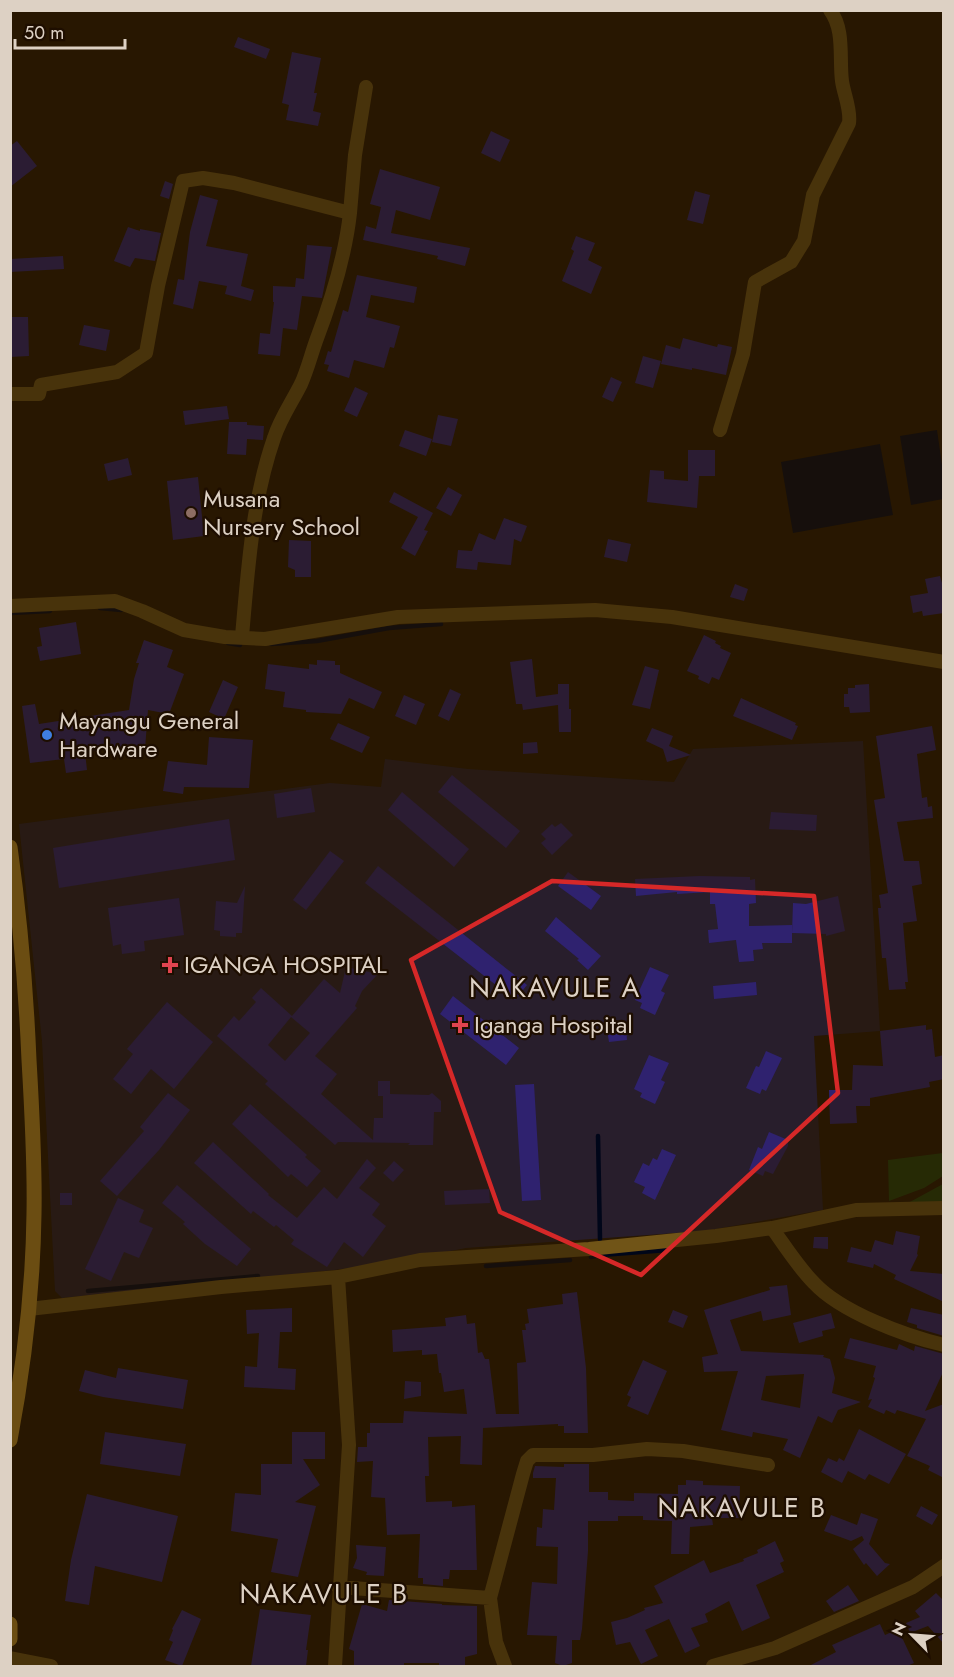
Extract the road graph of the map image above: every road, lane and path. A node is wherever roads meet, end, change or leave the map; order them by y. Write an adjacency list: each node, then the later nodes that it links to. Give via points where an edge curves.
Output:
1 (830, 10): 5 (street, via 842,49 849,123 813,195 804,241 791,262 755,282 743,354)
2 (366, 87): 3 (street)
3 (350, 213): 4 (street, via 234,183 203,178 183,181 146,352 117,372 41,385 39,394); 7 (street, via 339,274 325,318 300,385 274,437 256,508)
4 (10, 394)
5 (720, 430)
6 (10, 606): 7 (street, via 115,601 184,630)
7 (242, 636): 8 (street, via 265,639 398,617 595,610 672,617)
8 (944, 662)
9 (10, 848): 10 (main road, via 18,903)
10 (17, 971): 14 (main road, via 34,1154)
11 (944, 1208): 12 (street, via 856,1210)
12 (772, 1228): 13 (street, via 589,1249 420,1260); 15 (street, via 814,1284 840,1304 895,1329)
13 (338, 1277): 14 (street); 19 (street, via 349,1445)
14 (28, 1310): 16 (main road)
15 (944, 1345)
16 (10, 1440)
17 (768, 1464): 20 (street, via 647,1449 593,1455 533,1455 523,1474)
18 (944, 1566): 27 (street, via 913,1587 775,1648)
19 (339, 1587): 20 (street); 25 (street)
20 (490, 1598): 26 (street, via 496,1642)
21 (10, 1624): 22 (main road)
22 (10, 1639)
23 (10, 1658): 24 (street)
24 (51, 1666)
25 (335, 1666)
26 (505, 1666)
27 (713, 1666)

